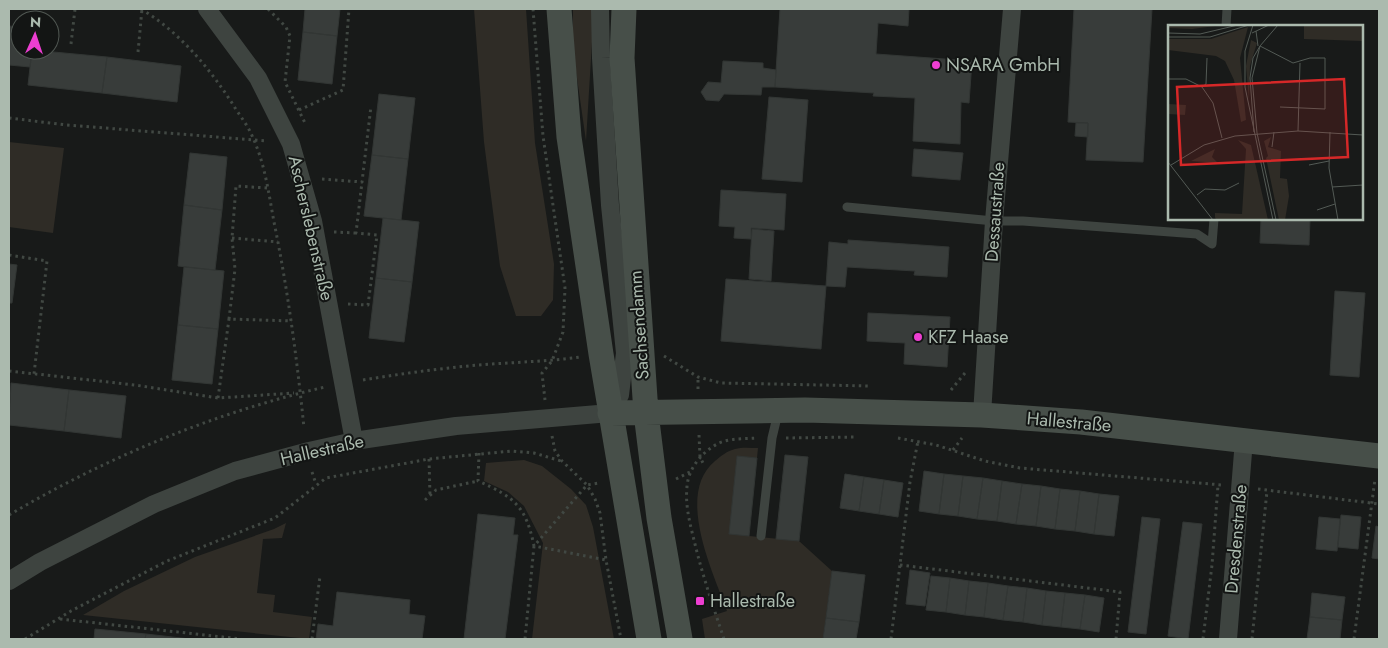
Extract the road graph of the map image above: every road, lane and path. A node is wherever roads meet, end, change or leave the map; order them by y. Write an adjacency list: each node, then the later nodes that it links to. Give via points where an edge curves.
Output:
1 (75, 9): 13 (path)
2 (141, 9): 14 (path); 19 (path, via 171,29 210,71)
3 (268, 9): 16 (path, via 286,27 290,36 284,82)
4 (350, 9): 16 (path, via 343,90)
5 (534, 9): 39 (path, via 543,136 565,288 563,332)
6 (559, 9): 38 (street, via 569,137)
7 (600, 9): 49 (street, Sachsendamm, via 609,186 625,353 620,395)
8 (624, 9): 37 (street, Sachsendamm, via 622,58)
9 (1012, 9): 28 (street, Dessaustraße)
10 (1227, 9): 12 (lane)
11 (209, 10): 20 (street, Ascherslebenstraße, via 258,78)
12 (1226, 25)
13 (71, 44)
14 (138, 52)
15 (371, 106): 23 (path)
16 (299, 110): 18 (path)
17 (9, 118): 19 (path)
18 (305, 125)
19 (254, 139): 20 (path); 25 (path)
20 (291, 144): 43 (street, Ascherslebenstraße, via 313,221)
21 (320, 171): 22 (path)
22 (322, 179): 23 (path); 24 (path)
23 (362, 182): 30 (path)
24 (324, 187)
25 (267, 188): 31 (path, via 236,186); 32 (path)
26 (847, 208): 28 (lane)
27 (1214, 220): 28 (lane, via 1212,244 1197,234)
28 (994, 221): 51 (street, Dessaustraße)
29 (334, 232): 30 (path)
30 (356, 233): 34 (path, via 377,235 368,305)
31 (232, 238): 32 (path); 35 (path, via 235,269)
32 (278, 242): 36 (path)
33 (9, 255): 42 (path, via 47,261)
34 (345, 304)
35 (229, 319): 36 (path); 47 (path)
36 (292, 321): 46 (path)
37 (641, 351): 44 (path, via 655,350 698,377); 50 (street, Sachsendamm)
38 (600, 354): 39 (path); 49 (street)
39 (552, 361): 43 (path, via 428,370); 52 (path, via 542,373)
40 (967, 370): 45 (path)
41 (9, 371): 42 (path)
42 (34, 374): 47 (path)
43 (343, 383): 46 (path); 60 (street, Ascherslebenstraße)
44 (698, 388)
45 (950, 390)
46 (300, 393): 47 (path); 53 (path); 81 (path, via 155,442 33,500)
47 (218, 398)
48 (779, 411): 50 (street, Hallestraße); 51 (street, Hallestraße); 57 (lane)
49 (610, 413): 50 (street, Hallestraße); 52 (street, Hallestraße); 94 (street)
50 (646, 413): 95 (street, Sachsendamm, via 659,518)
51 (982, 415): 59 (street, Hallestraße, via 1082,422)
52 (548, 419): 60 (street, Hallestraße, via 456,426); 65 (path, via 555,451)
53 (304, 428)
54 (890, 436): 58 (path)
55 (700, 437): 63 (path)
56 (864, 437): 57 (path)
57 (772, 438): 63 (path, via 721,442); 82 (lane)
58 (918, 440): 74 (path, via 985,461 1020,468); 85 (path)
59 (1244, 440): 62 (street, Hallestraße); 75 (street, Dresdenstraße)
60 (354, 441): 87 (street, Hallestraße, via 235,471 195,486 115,523)
61 (479, 453): 64 (path); 65 (path, via 534,453); 70 (path)
62 (1379, 456): 79 (path)
63 (700, 457): 66 (path); 67 (path)
64 (429, 459): 72 (path, via 326,478); 77 (path)
65 (562, 462): 73 (path)
66 (703, 463)
67 (691, 471): 69 (path); 96 (path, via 687,488 689,520 702,574)
68 (312, 472): 72 (path)
69 (678, 479)
70 (478, 481): 77 (path, via 436,490); 83 (path, via 506,494 519,506 530,526)
71 (605, 482): 73 (path)
72 (316, 484): 88 (path, via 274,518 167,561)
73 (587, 485): 83 (path); 84 (path, via 600,513)
74 (1218, 485): 75 (path); 99 (path)
75 (1240, 487): 76 (path); 100 (street, Dresdenstraße)
76 (1267, 490): 79 (path); 101 (path)
77 (430, 497): 78 (path)
78 (425, 500)
79 (1372, 503): 80 (path); 102 (path)
80 (1379, 504)
81 (9, 515)
82 (761, 536)
83 (534, 546): 84 (path); 92 (path)
84 (606, 560): 93 (path)
85 (900, 564): 97 (path); 98 (path, via 1120,592)
86 (320, 576): 91 (path)
87 (9, 581)
88 (60, 618): 89 (path); 90 (path)
89 (25, 639)
90 (241, 639)
91 (312, 639)
92 (525, 639)
93 (621, 639)
94 (649, 639)
95 (680, 639)
96 (724, 639)
97 (891, 639)
98 (1116, 639)
99 (1203, 639)
100 (1228, 639)
101 (1252, 639)
102 (1354, 639)

